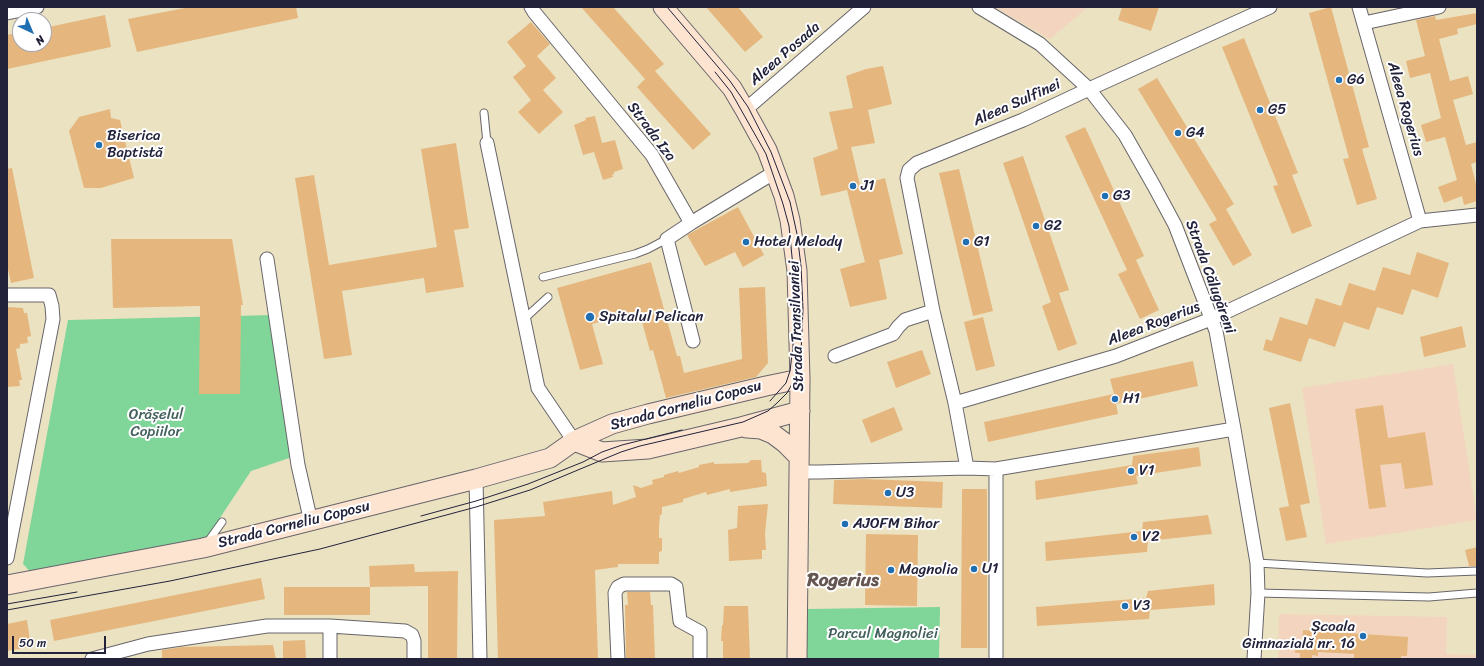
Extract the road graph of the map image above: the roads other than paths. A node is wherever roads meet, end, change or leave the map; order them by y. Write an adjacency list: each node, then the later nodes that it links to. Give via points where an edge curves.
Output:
1 (37, 7): 9 (street)
2 (531, 7): 18 (street, Strada Iza, via 652,155)
3 (663, 7): 12 (main road, Strada Transilvaniei, via 732,88)
4 (979, 7): 11 (street, Strada Călugăreni, via 1040,44)
5 (1270, 7): 11 (street, Aleea Sulfinei)
6 (1359, 7): 10 (street, Aleea Rogerius)
7 (1439, 7): 10 (street)
8 (863, 8): 12 (street, Aleea Posada)
9 (14, 10)
10 (1364, 23): 17 (street, Aleea Rogerius)
11 (1089, 89): 24 (street, Aleea Sulfinei, via 1023,120 917,163 909,170 907,178); 25 (street, Strada Călugăreni, via 1125,135 1175,225)
12 (745, 110): 15 (main road, Strada Transilvaniei, via 767,150)
13 (484, 113): 14 (lane)
14 (487, 143): 26 (street)
15 (775, 172): 18 (street); 29 (main road, Strada Transilvaniei, via 790,220 795,254)
16 (1477, 215): 17 (street, Aleea Rogerius)
17 (1420, 221): 25 (street, Aleea Rogerius)
18 (691, 223): 19 (street)
19 (667, 239): 21 (lane, via 635,254); 27 (street)
20 (267, 259): 40 (street, via 298,465)
21 (543, 277)
22 (7, 295): 42 (street, via 49,295 53,319)
23 (548, 298): 26 (lane)
24 (933, 311): 28 (street, via 905,320 894,334); 30 (street, Aleea Sulfinei)
25 (1211, 319): 30 (street, Aleea Rogerius, via 1116,356); 33 (street, Strada Călugăreni, via 1216,331)
26 (523, 320): 34 (street, via 538,388)
27 (693, 341)
28 (835, 356)
29 (800, 379): 31 (main road, Strada Transilvaniei); 34 (main road, Strada Corneliu Coposu, via 648,414 612,424)
30 (955, 403): 36 (street, Aleea Sulfinei)
31 (800, 411): 32 (main road, Strada Corneliu Coposu); 35 (main road, Strada Transilvaniei)
32 (741, 427): 34 (main road, Strada Corneliu Coposu, via 637,451 602,452); 35 (main road, via 761,429 773,434 785,443)
33 (1234, 429): 37 (street); 43 (street, Strada Călugăreni)
34 (574, 441): 38 (main road, Strada Corneliu Coposu, via 550,458)
35 (799, 464): 36 (street, via 819,472); 55 (main road, Strada Transilvaniei)
36 (967, 468): 37 (street)
37 (996, 469): 56 (street)
38 (476, 479): 40 (main road, Strada Corneliu Coposu); 52 (street)
39 (222, 522): 41 (lane)
40 (311, 522): 41 (main road, Strada Corneliu Coposu)
41 (204, 548): 45 (main road, Strada Corneliu Coposu)
42 (7, 558)
43 (1257, 563): 44 (lane, via 1427,573); 46 (street, Strada Călugăreni)
44 (1477, 571)
45 (7, 585)
46 (1258, 593): 47 (lane, via 1429,597); 57 (street, Strada Călugăreni)
47 (1477, 593)
48 (330, 626): 49 (street, via 267,626 148,644); 50 (street); 51 (street, via 405,631 412,635 414,641)
49 (92, 659)
50 (330, 659)
51 (414, 659)
52 (480, 659)
53 (618, 659): 54 (street, via 615,593 618,587 624,584 670,584 676,587 680,621 700,632)
54 (700, 659)
55 (797, 659)
56 (996, 659)
57 (1254, 659)

